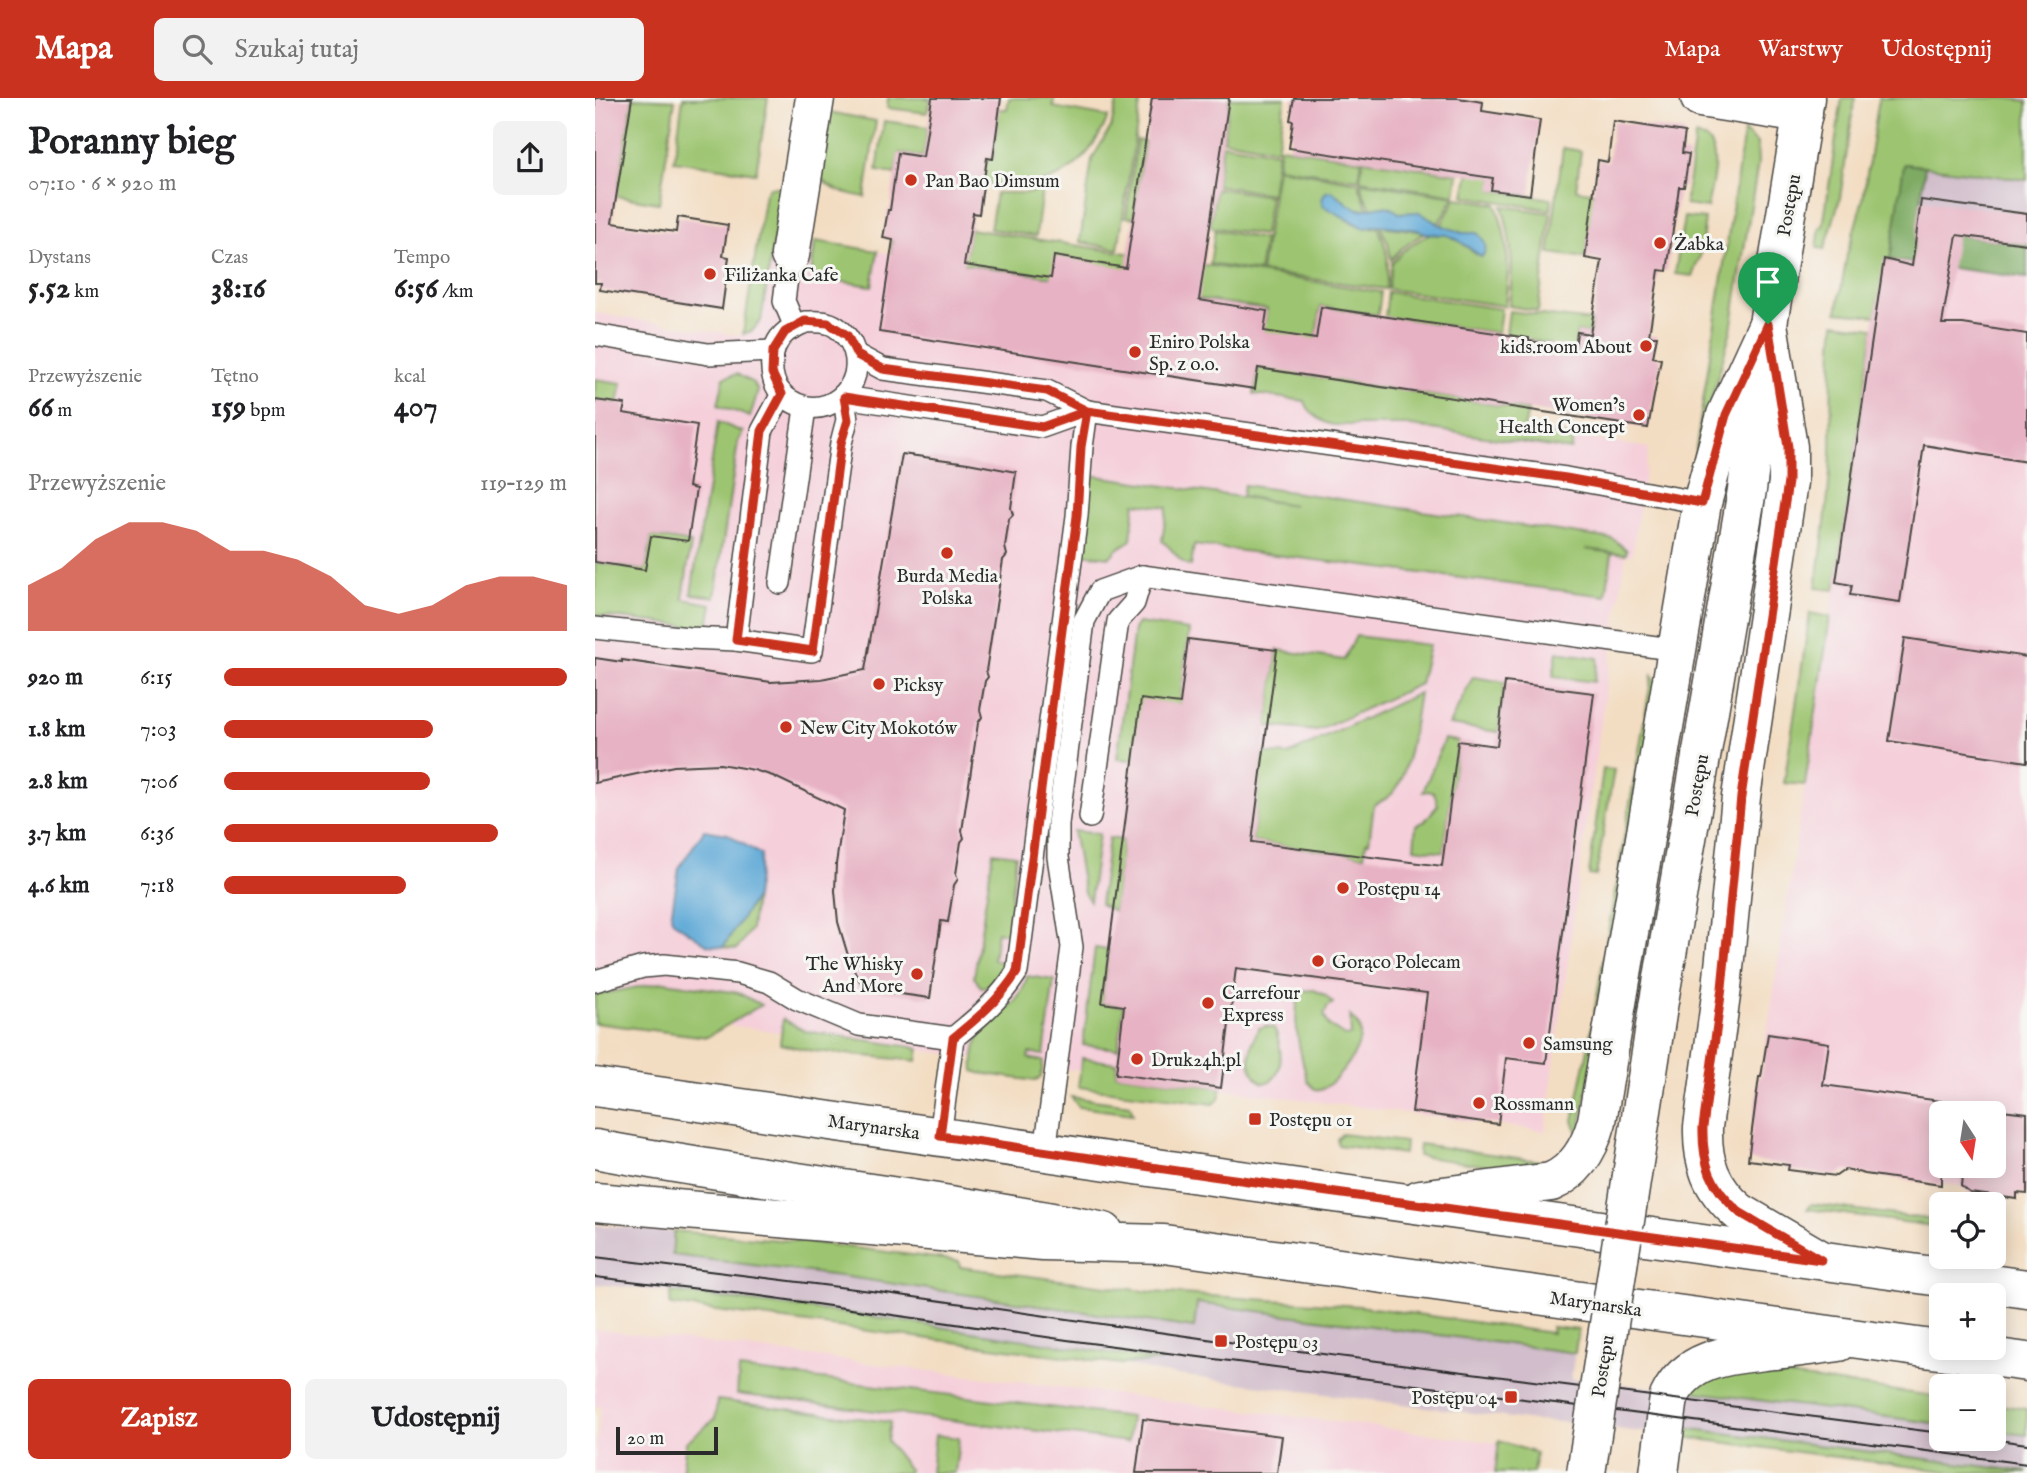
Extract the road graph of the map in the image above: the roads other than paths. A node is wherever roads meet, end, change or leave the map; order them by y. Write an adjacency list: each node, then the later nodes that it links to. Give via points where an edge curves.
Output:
1 (814, 98): 4 (street)
2 (1700, 98): 3 (street)
3 (1804, 106): 5 (street, Postępu)
4 (790, 256): 6 (lane, via 785,302)
5 (1768, 324): 14 (street, via 1726,415); 30 (street, via 1788,447 1788,482 1741,797 1702,1144 1707,1171 1727,1202); 34 (street, Postępu, bridge, via 1747,490 1658,1007)
6 (795, 327): 8 (lane, via 785,332); 9 (lane, via 805,321 828,323 847,335)
7 (595, 335): 8 (lane, via 708,354)
8 (773, 351): 10 (lane, via 772,373)
9 (857, 355): 11 (lane, via 856,378); 13 (lane, via 883,369 1047,391)
10 (782, 394): 12 (lane); 18 (lane, via 762,431)
11 (844, 397): 12 (lane, via 823,407); 13 (lane, via 1042,427); 18 (lane, via 848,420 813,651)
12 (805, 408): 16 (lane)
13 (1087, 411): 14 (lane, via 1566,478); 22 (lane, via 1017,972 984,1013)
14 (1702, 503): 19 (street)
15 (1142, 576): 19 (lane); 20 (lane, via 1134,603 1118,621); 26 (lane, via 1100,591 1084,621 1058,824 1058,857 1072,947)
16 (780, 583)
17 (595, 628): 18 (lane)
18 (736, 640)
19 (1678, 650): 28 (street, via 1590,1143 1567,1174 1551,1182)
20 (1090, 817)
21 (595, 981): 22 (lane, via 664,965 738,973 769,982 859,1025)
22 (953, 1038): 24 (lane)
23 (595, 1087): 24 (street, Marynarska)
24 (940, 1136): 26 (street, Marynarska)
25 (595, 1149): 29 (street, Marynarska, via 947,1203)
26 (1045, 1151): 28 (street, Marynarska)
27 (595, 1202): 29 (street, Marynarska, via 1043,1241)
28 (1397, 1202): 30 (street, Marynarska)
29 (1164, 1244): 32 (street, Marynarska)
30 (1821, 1260): 31 (street, Marynarska)
31 (2027, 1289)
32 (1863, 1339): 33 (street, Marynarska); 35 (street, via 1724,1355 1702,1363 1669,1397)
33 (2027, 1362)
34 (1586, 1473)
35 (1659, 1473)

